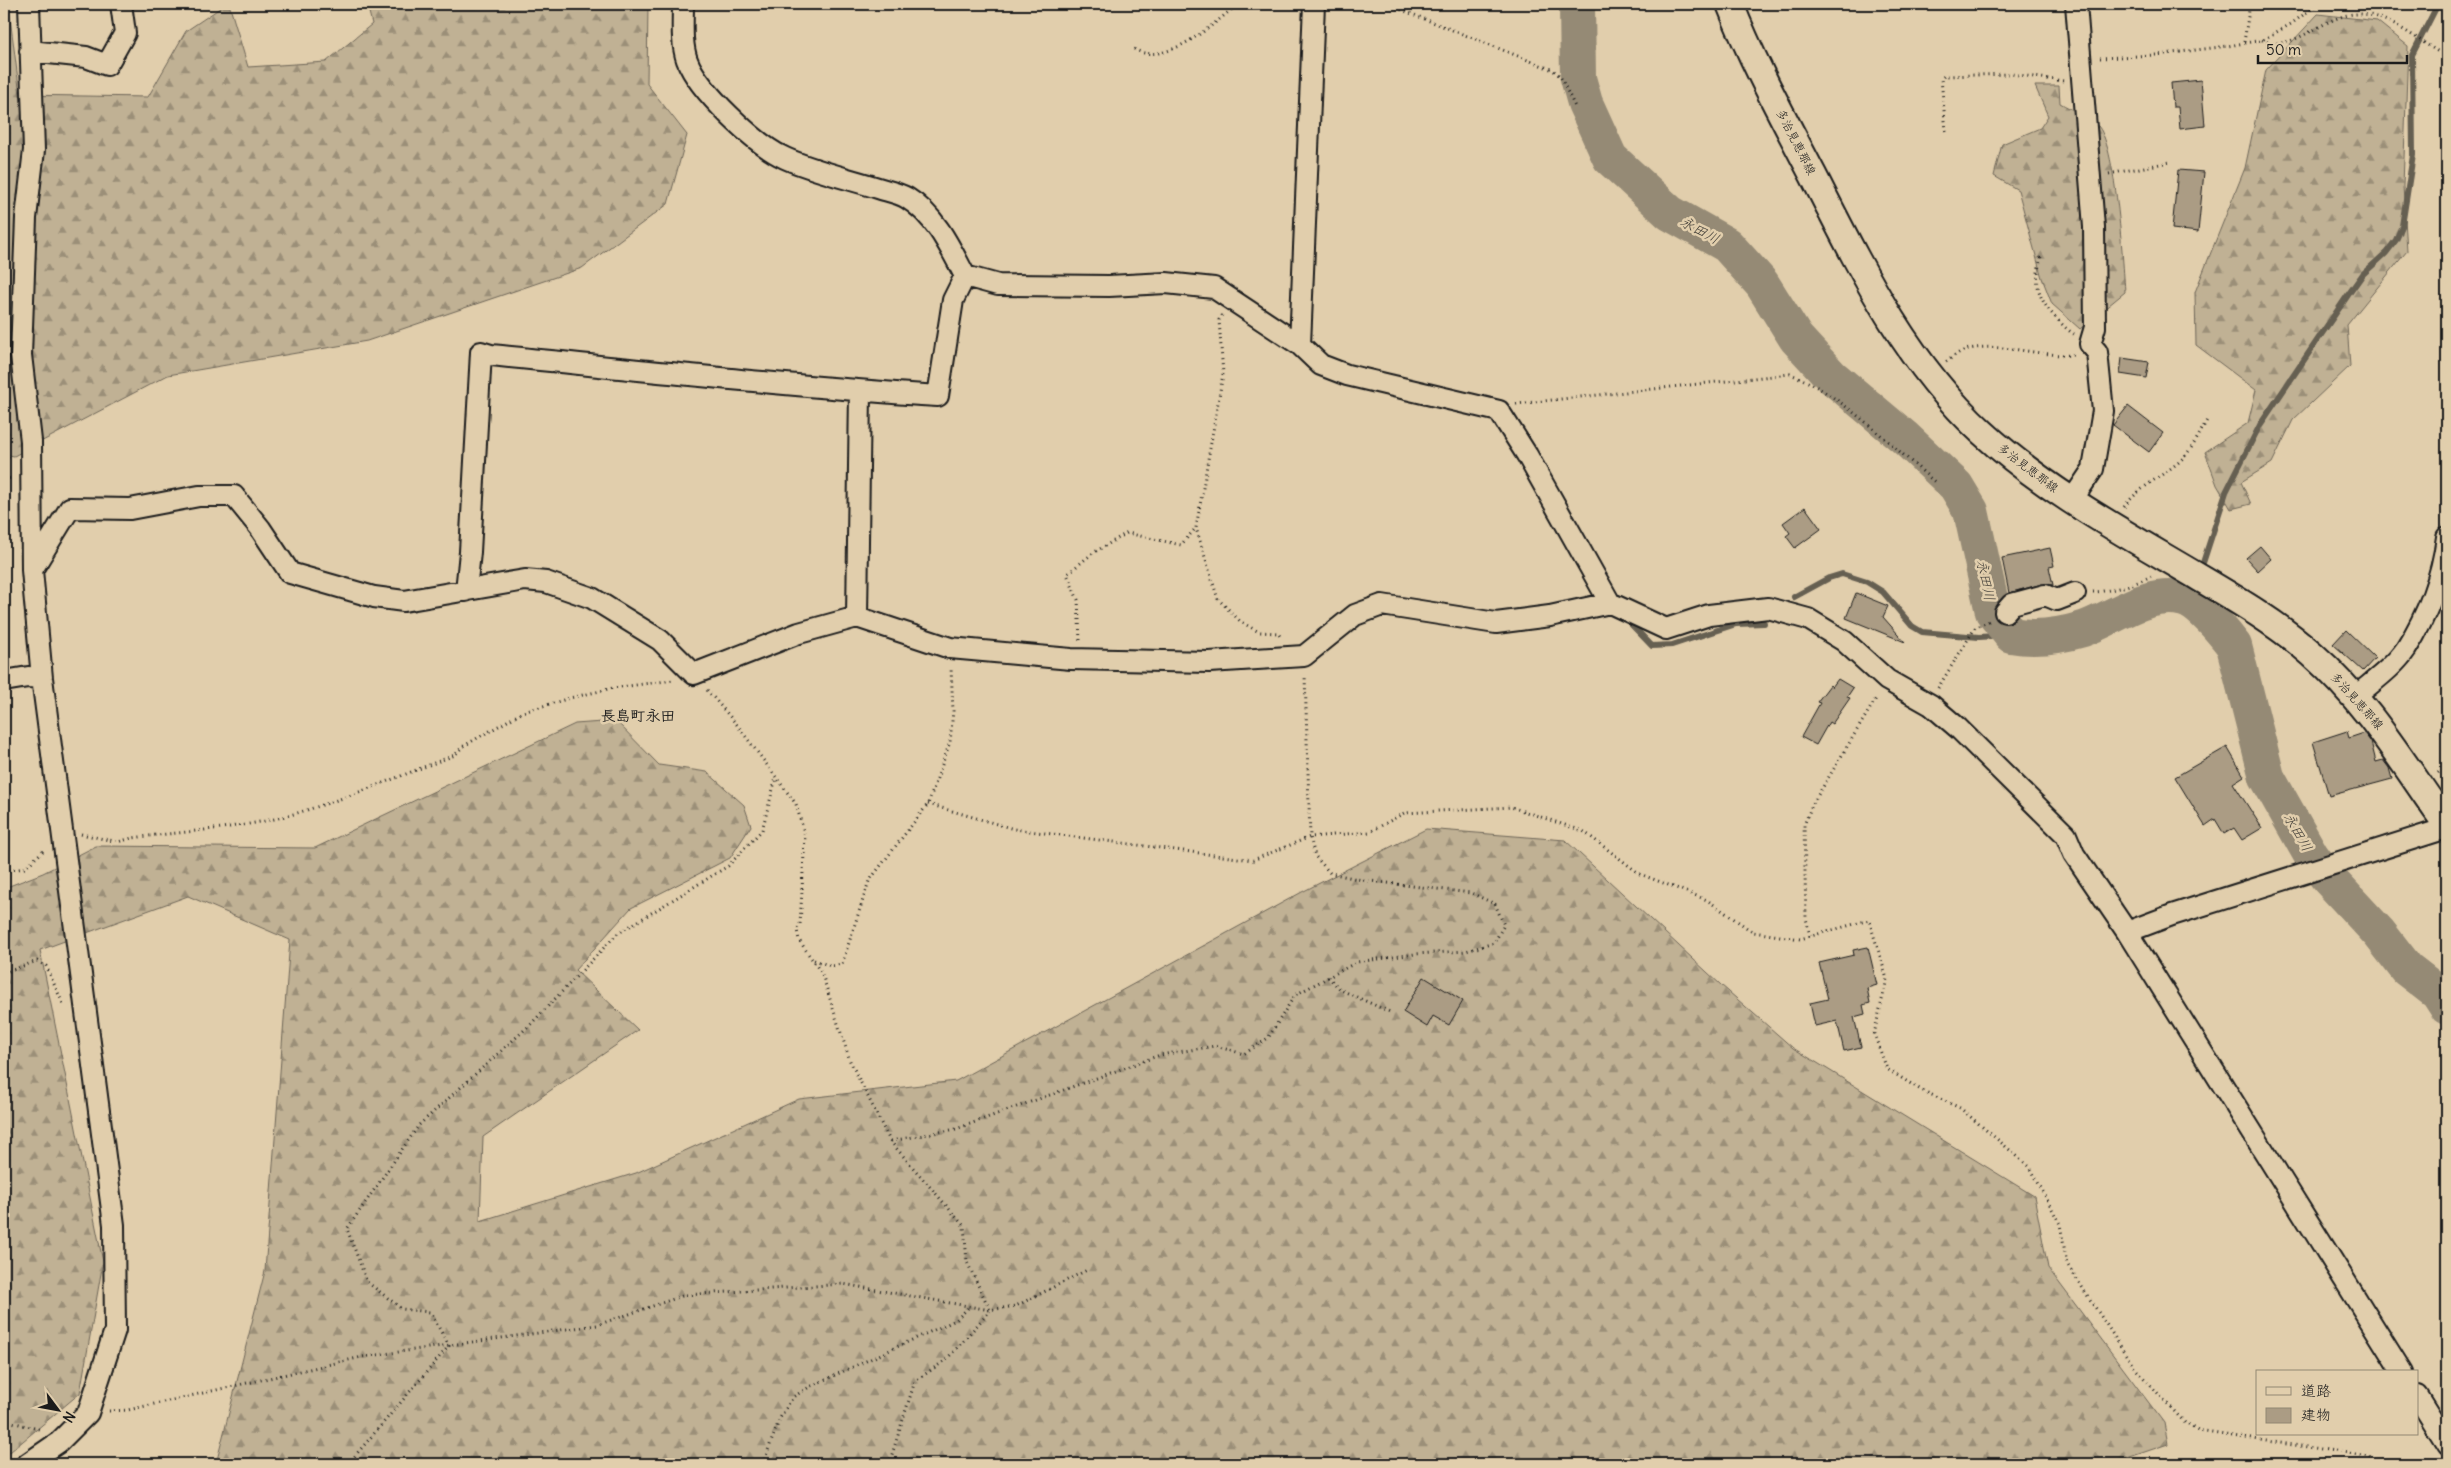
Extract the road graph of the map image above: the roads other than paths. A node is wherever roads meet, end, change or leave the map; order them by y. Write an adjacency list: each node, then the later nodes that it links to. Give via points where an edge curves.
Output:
1 (29, 4): 7 (street)
2 (121, 4): 7 (street, via 125,33 107,65 86,57)
3 (683, 4): 8 (street, via 682,32 687,60 696,78 756,140 785,158 906,197 928,215 948,243)
4 (1314, 4): 9 (street)
5 (1730, 4): 11 (main road, 多治見恵那線, via 1767,86 1866,281 1897,330 1928,374 1980,431 2038,478)
6 (2076, 4): 11 (street, via 2096,276 2095,327 2090,344 2097,352 2103,412 2093,469)
7 (30, 51): 13 (street, via 34,150 26,218 20,355 31,441)
8 (965, 276): 9 (street, via 998,285 1166,283 1214,288); 10 (street, via 953,300 938,396)
9 (1300, 345): 16 (street, via 1321,365 1347,376 1500,411)
10 (860, 391): 14 (street, via 481,352); 18 (street)
11 (2072, 500): 21 (main road, 多治見恵那線, via 2244,604 2312,654)
12 (2447, 537): 21 (street, via 2444,559 2428,608 2405,650)
13 (32, 570): 14 (street, via 70,508 130,508 199,496 234,496 290,573 374,597 404,601); 19 (street)
14 (466, 591): 18 (street, via 525,580 546,582 592,598 660,640 694,674 799,633)
15 (2075, 593): 17 (street, via 2057,600 2045,595 2012,604)
16 (1610, 603): 18 (street, via 1496,623 1382,605 1355,615 1298,657 1209,662 1081,660 950,648); 23 (street, via 1666,629 1709,615 1768,608 1808,619 1844,641 1887,680 1928,703 1958,728 2066,835 2074,854)
17 (2005, 612)
18 (857, 617)
19 (42, 678): 20 (street); 27 (street, via 114,1225 115,1330 88,1413 58,1442)
20 (4, 681)
21 (2355, 697): 22 (main road, 多治見恵那線, via 2385,733)
22 (2447, 826): 23 (street)
23 (2126, 932): 24 (street)
24 (2401, 1370)
25 (2418, 1398): 26 (street)
26 (2447, 1444)
27 (27, 1464)

